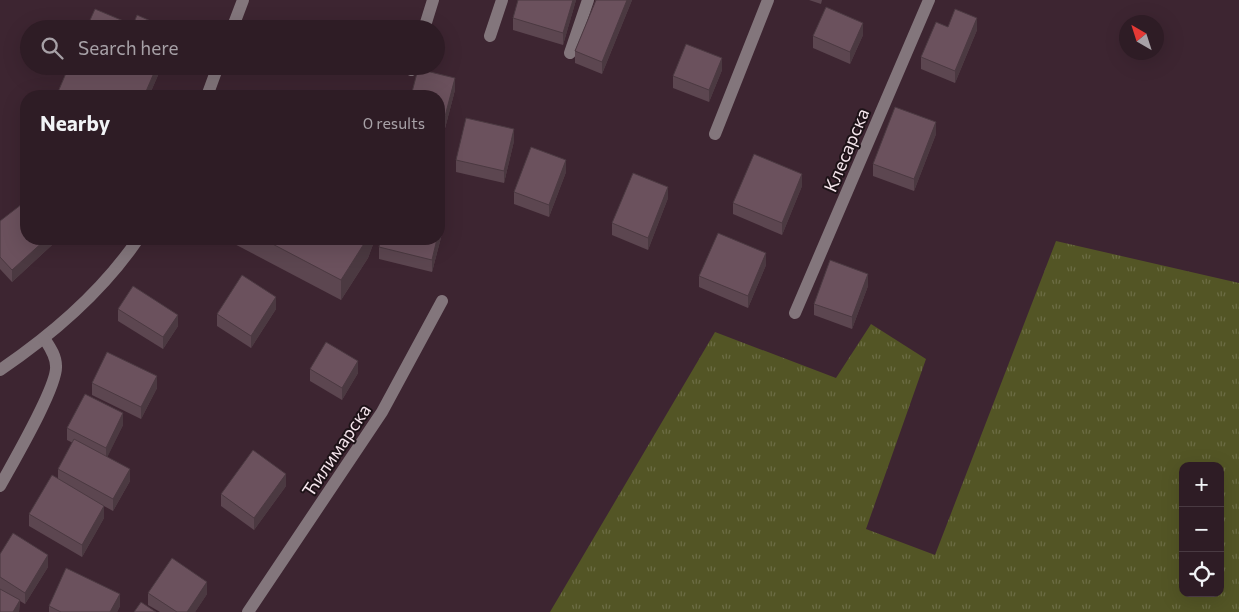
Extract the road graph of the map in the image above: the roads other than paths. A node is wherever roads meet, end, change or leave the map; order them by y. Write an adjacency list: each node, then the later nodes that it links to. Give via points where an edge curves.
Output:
1 (243, 0): 7 (street)
2 (433, 0): 8 (street)
3 (502, 0): 9 (street)
4 (588, 0): 10 (street)
5 (768, 0): 13 (street)
6 (929, 0): 16 (street, Клесарска)
7 (235, 20)
8 (427, 20)
9 (490, 36)
10 (570, 53)
11 (215, 75): 12 (street)
12 (209, 90)
13 (715, 134)
14 (133, 245): 17 (street, via 91,297)
15 (442, 301): 20 (street, Ћилимарска, via 382,412)
16 (795, 313)
17 (44, 338): 18 (street); 19 (street, via 57,367 51,388)
18 (0, 370)
19 (0, 486)
20 (248, 612)

